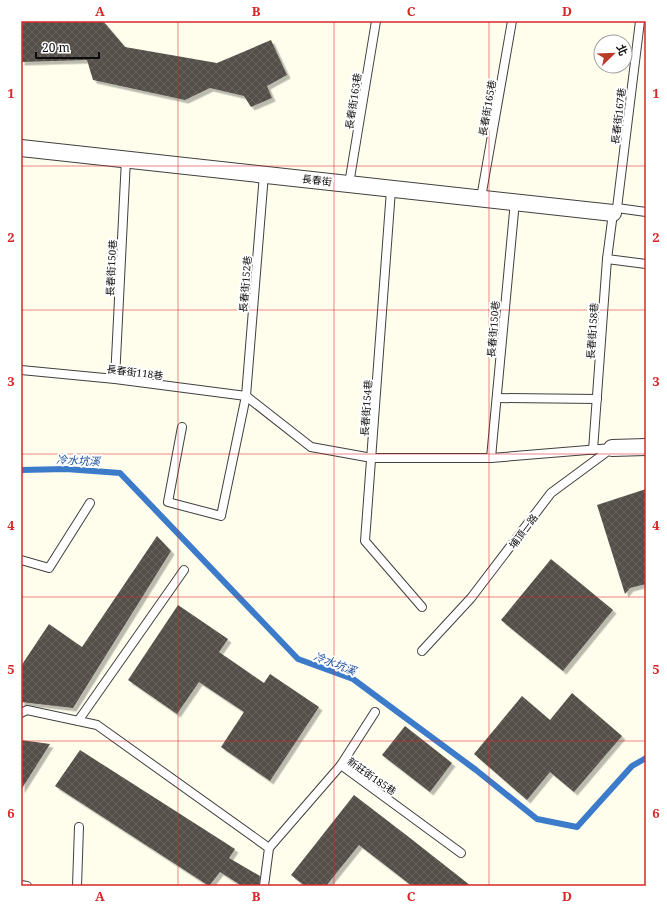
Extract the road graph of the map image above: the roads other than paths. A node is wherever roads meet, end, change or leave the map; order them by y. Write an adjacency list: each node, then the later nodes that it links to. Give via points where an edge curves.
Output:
1 (376, 21): 7 (lane, 長春街163巷)
2 (512, 21): 9 (lane, 長春街165巷)
3 (640, 21): 11 (lane, 長春街167巷)
4 (21, 148): 5 (street, 長春街)
5 (126, 159): 6 (street, 長春街); 16 (lane, 長春街150巷)
6 (264, 174): 7 (street, 長春街); 17 (lane, 長春街152巷)
7 (349, 184): 8 (street, 長春街)
8 (391, 190): 9 (street, 長春街); 24 (lane, 長春街154巷)
9 (481, 198): 10 (street, 長春街)
10 (515, 201): 11 (street, 長春街); 18 (lane, 長春街150巷)
11 (615, 211): 12 (lane); 13 (lane, 長春街158巷)
12 (646, 212)
13 (607, 259): 14 (lane); 19 (lane, 長春街158巷)
14 (646, 264)
15 (21, 370): 16 (lane, 長春街118巷)
16 (115, 379): 17 (lane, 長春街118巷)
17 (246, 396): 20 (lane, 長春街152巷, via 221,516 168,502); 24 (lane, via 310,447)
18 (496, 398): 19 (lane); 25 (lane, 長春街150巷)
19 (597, 399): 23 (lane, 長春街158巷)
20 (182, 427)
21 (646, 447): 22 (street)
22 (612, 448): 23 (lane); 30 (lane, 埔頂一路, via 551,493 471,598)
23 (593, 450): 25 (lane)
24 (372, 458): 25 (lane); 29 (lane, 長春街154巷, via 365,541)
25 (491, 458)
26 (90, 503): 27 (lane, via 49,568)
27 (21, 560)
28 (184, 570): 33 (lane)
29 (422, 607)
30 (422, 651)
31 (375, 712): 34 (lane)
32 (21, 713): 33 (lane, via 27,710)
33 (78, 721): 36 (lane, via 97,725)
34 (341, 765): 36 (lane, 新莊街185巷); 37 (lane, 新莊街185巷)
35 (78, 827): 40 (lane)
36 (269, 848): 41 (lane)
37 (461, 854)
38 (21, 885): 39 (lane)
39 (27, 886)
40 (77, 886)
41 (264, 886)

